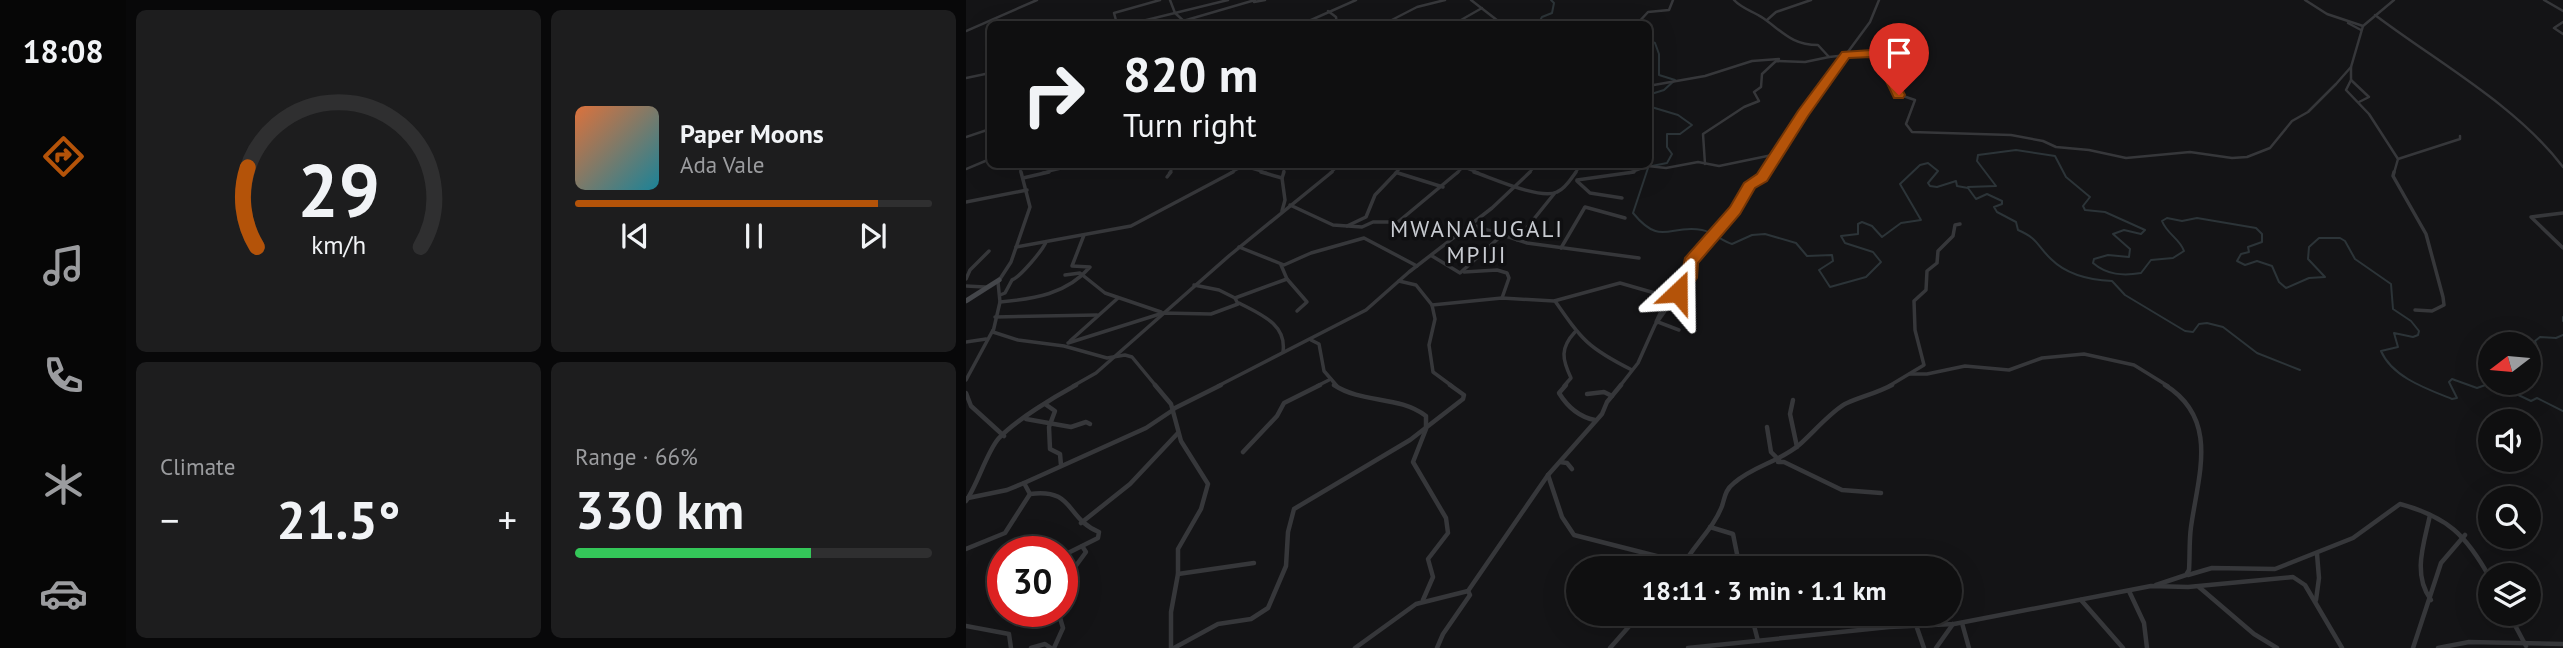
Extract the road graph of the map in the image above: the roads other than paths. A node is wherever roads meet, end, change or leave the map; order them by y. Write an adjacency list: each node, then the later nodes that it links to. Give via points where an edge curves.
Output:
1 (1037, 0): 23 (street)
2 (1160, 0): 25 (street, via 1114,13)
3 (1171, 0): 20 (street)
4 (1228, 0): 20 (street)
5 (1265, 0): 16 (street)
6 (1356, 0): 18 (street)
7 (1445, 0): 31 (street)
8 (1471, 0): 17 (street)
9 (1673, 0): 34 (street, via 1669,10 1648,12)
10 (1734, 0): 22 (street)
11 (1811, 0): 22 (street, via 1802,7 1779,10)
12 (1879, 0): 39 (street, via 1870,22)
13 (2305, 0): 36 (street, via 2319,11)
14 (2394, 0): 21 (street)
15 (2544, 0): 19 (street)
16 (1254, 1): 28 (street)
17 (1482, 8): 32 (street); 33 (street)
18 (1328, 11): 29 (street); 30 (street)
19 (2563, 11)
20 (1175, 13): 26 (street); 27 (street)
21 (2375, 15): 36 (street); 56 (street, via 2481,90 2548,147)
22 (1767, 20): 40 (street, via 1787,40 1820,46)
23 (987, 21)
24 (987, 21): 37 (street)
25 (1116, 21)
26 (1142, 21)
27 (1183, 21)
28 (1191, 21)
29 (1308, 21)
30 (1337, 21)
31 (1390, 21)
32 (1459, 21)
33 (1498, 21)
34 (1640, 21)
35 (2563, 22): 38 (street, via 2554,29)
36 (2362, 28): 42 (street)
37 (966, 30)
38 (2563, 34)
39 (1846, 54): 40 (street); 42 (street, via 1881,57 1897,94 1915,100 1906,124 1912,132 2011,135 2126,158 2190,152 2238,158 2264,151); 51 (street)
40 (1829, 57): 41 (street)
41 (1779, 60): 46 (street, via 1743,63 1705,76); 54 (street, via 1762,74 1761,87 1754,92 1759,101 1703,134)
42 (2351, 68): 45 (street)
43 (987, 72): 44 (street)
44 (966, 78)
45 (2351, 80): 47 (street, via 2346,90); 47 (street, via 2369,97)
46 (1652, 85)
47 (2359, 102): 52 (street)
48 (987, 131): 50 (street)
49 (2460, 136): 52 (street, via 2430,151)
50 (966, 137)
51 (1778, 154): 54 (street, via 1719,166); 119 (street, via 1695,256 1689,278)
52 (2398, 159): 125 (street, via 2393,176 2426,234 2444,300 2437,310)
53 (987, 160): 70 (street)
54 (1705, 163): 55 (street)
55 (1652, 166)
56 (2563, 167)
57 (1020, 168): 73 (street)
58 (1064, 168): 73 (street)
59 (1171, 168): 72 (street)
60 (1240, 168): 91 (street, via 1131,226)
61 (1246, 168): 74 (street)
62 (1285, 168): 74 (street)
63 (1336, 168): 83 (street)
64 (1401, 168): 71 (street)
65 (1466, 168): 77 (street)
66 (1470, 168): 78 (street)
67 (1534, 168): 78 (street)
68 (1579, 168): 75 (street)
69 (1643, 168): 76 (street)
70 (966, 169)
71 (1397, 173): 77 (street); 90 (street, via 1368,203 1366,217)
72 (1167, 177)
73 (1023, 178): 79 (street)
74 (1282, 178): 84 (street, via 1285,200)
75 (1569, 180): 76 (street); 80 (street)
76 (1577, 180): 81 (street, via 1590,193)
77 (1443, 187): 87 (street)
78 (1518, 187): 80 (street); 89 (street)
79 (1027, 190): 82 (street); 96 (street, via 1030,207)
80 (1555, 193): 94 (street)
81 (1622, 198)
82 (966, 202)
83 (1290, 205): 84 (street); 90 (street, via 1324,223)
84 (1281, 213): 97 (street)
85 (2563, 214): 99 (street, via 2531,217)
86 (1625, 218): 98 (street, via 1585,207)
87 (1402, 219): 90 (street); 93 (street, via 1409,226)
88 (1960, 223): 141 (street, via 1938,251 1937,263 1927,271 1926,290 1914,301 1916,340 1925,362)
89 (1472, 225): 92 (street); 93 (street)
90 (1345, 227)
91 (1084, 235): 95 (street); 107 (street, via 1072,264 1089,266)
92 (1502, 235): 94 (street); 105 (street)
93 (1454, 237): 101 (street)
94 (1517, 240): 98 (street)
95 (1046, 242): 96 (street); 115 (street, via 1041,254)
96 (1016, 247): 110 (street)
97 (1239, 247): 103 (street); 112 (street)
98 (1561, 248): 102 (street, via 1602,249)
99 (2563, 248)
100 (989, 251): 108 (street)
101 (1432, 256): 104 (street); 105 (street, via 1457,274)
102 (1639, 258)
103 (1281, 265): 104 (street, via 1364,238); 109 (street)
104 (1417, 266): 111 (street)
105 (1463, 272): 118 (street, via 1507,273)
106 (1065, 275): 107 (street)
107 (1082, 276): 116 (street); 122 (street, via 1074,284 1032,299)
108 (966, 279)
109 (1287, 279): 117 (street); 126 (street, via 1307,302)
110 (999, 280): 114 (street); 115 (street)
111 (1399, 282): 124 (street, via 1416,285); 135 (street, via 1357,319)
112 (1195, 285): 117 (street); 127 (street)
113 (966, 286): 114 (street)
114 (988, 288): 120 (street)
115 (1000, 295): 122 (street)
116 (1118, 298): 127 (street); 128 (street)
117 (1235, 298): 123 (street)
118 (1502, 298): 121 (street); 124 (street)
119 (1672, 299): 121 (street, via 1620,283); 130 (street, via 1658,314)
120 (966, 301)
121 (1554, 301): 133 (street)
122 (1000, 302): 129 (street)
123 (1239, 303): 127 (street, via 1221,314); 138 (street, via 1280,328 1285,343)
124 (1432, 305): 155 (street, via 1435,319 1429,345 1433,372 1464,394 1458,405)
125 (2415, 310)
126 (1297, 311)
127 (1163, 313): 137 (street); 139 (street)
128 (1097, 315): 129 (street); 137 (street)
129 (995, 317): 131 (street)
130 (1657, 323): 132 (street); 140 (street)
131 (993, 330): 134 (street); 137 (street, via 1018,340)
132 (1679, 330)
133 (1575, 332): 140 (street, via 1592,349); 151 (street, via 1565,344 1562,359 1571,378 1559,393 1586,418)
134 (986, 339): 136 (street); 142 (street)
135 (1311, 340): 138 (street); 143 (street, via 1319,344)
136 (966, 342)
137 (1066, 345): 139 (street, via 1107,358)
138 (1282, 354): 149 (street)
139 (1116, 356): 148 (street); 149 (street, via 1132,357)
140 (1632, 370): 146 (street)
141 (1910, 374): 158 (street, via 1843,405); 184 (street, via 1965,366 2009,370 2042,358 2084,354 2134,365 2177,393 2194,417 2203,452)
142 (966, 380)
143 (1329, 380): 155 (street, via 1344,393 1414,407 1426,416); 159 (street, via 1284,403)
144 (966, 393): 157 (street, via 971,406)
145 (1587, 394): 146 (street)
146 (1612, 396): 151 (street)
147 (1793, 400): 158 (street, via 1790,414)
148 (1045, 404): 150 (street); 152 (street, via 1055,411)
149 (1173, 410): 156 (street); 162 (street, via 1146,428)
150 (1026, 419): 152 (street); 157 (street)
151 (1597, 419): 161 (street)
152 (1052, 422): 153 (street, via 1071,427); 162 (street, via 1049,449 1060,454)
153 (1090, 424)
154 (1768, 427): 160 (street, via 1771,452)
155 (1426, 429): 191 (street, via 1413,463 1446,518 1448,533 1430,554 1433,577); 209 (street, via 1294,509 1286,566 1264,611 1251,619 1218,624)
156 (1178, 433): 170 (street, via 1130,484); 183 (street, via 1208,484 1201,509 1178,549)
157 (1004, 436): 168 (street, via 993,448)
158 (1797, 447): 160 (street)
159 (1243, 452)
160 (1778, 461): 166 (street, via 1849,493); 171 (street, via 1751,471 1728,488)
161 (1558, 462): 163 (street); 164 (street)
162 (1061, 465): 165 (street)
163 (1572, 469)
164 (1548, 475): 177 (street, via 1562,517 1574,535); 188 (street)
165 (1024, 483): 167 (street); 168 (street)
166 (1881, 493)
167 (1030, 494): 170 (street, via 1053,491 1072,506); 175 (street, via 1005,533)
168 (967, 500)
169 (2430, 515): 172 (street); 176 (street, via 2400,504 2371,527); 190 (street, via 2419,584)
170 (1081, 523): 173 (street, via 1100,535)
171 (1710, 527): 178 (street); 179 (street, via 1733,534)
172 (2465, 535): 182 (street); 190 (street, via 2441,564)
173 (1082, 546): 174 (street); 180 (street, via 1086,552)
174 (1078, 548)
175 (966, 550)
176 (2317, 554): 184 (street, via 2275,569 2212,568); 192 (street)
177 (1656, 556)
178 (1687, 556)
179 (1737, 556)
180 (1078, 562)
181 (1254, 563): 183 (street)
182 (2481, 563)
183 (1178, 574): 209 (street, via 1171,612)
184 (2186, 575): 185 (street)
185 (2151, 586): 186 (street); 187 (street)
186 (2197, 586): 192 (street, via 2295,577); 219 (street)
187 (2128, 590): 189 (street); 218 (street, via 2144,623)
188 (1468, 591): 191 (street); 211 (street, via 1470,595)
189 (2081, 600): 193 (street); 217 (street)
190 (2431, 600): 221 (street)
191 (1423, 601): 210 (street)
192 (2316, 602): 220 (street)
193 (1962, 623): 216 (street)
194 (966, 626): 206 (street, via 1003,631 1009,634)
195 (1629, 626): 212 (street)
196 (1754, 626): 202 (street)
197 (1906, 626): 202 (street)
198 (1916, 626): 214 (street)
199 (1952, 626): 215 (street)
200 (2516, 626): 205 (street)
201 (1063, 627): 208 (street)
202 (1758, 641): 204 (street)
203 (2563, 644): 205 (street)
204 (1749, 645): 213 (street)
205 (2527, 647): 222 (street, via 2464,643)
206 (1011, 648)
207 (1031, 648): 208 (street)
208 (1053, 648)
209 (1172, 648)
210 (1355, 648)
211 (1437, 648)
212 (1610, 648)
213 (1688, 648)
214 (1924, 648)
215 (1936, 648)
216 (1969, 648)
217 (2123, 648)
218 (2147, 648)
219 (2277, 648)
220 (2342, 648)
221 (2413, 648)
222 (2438, 648)

